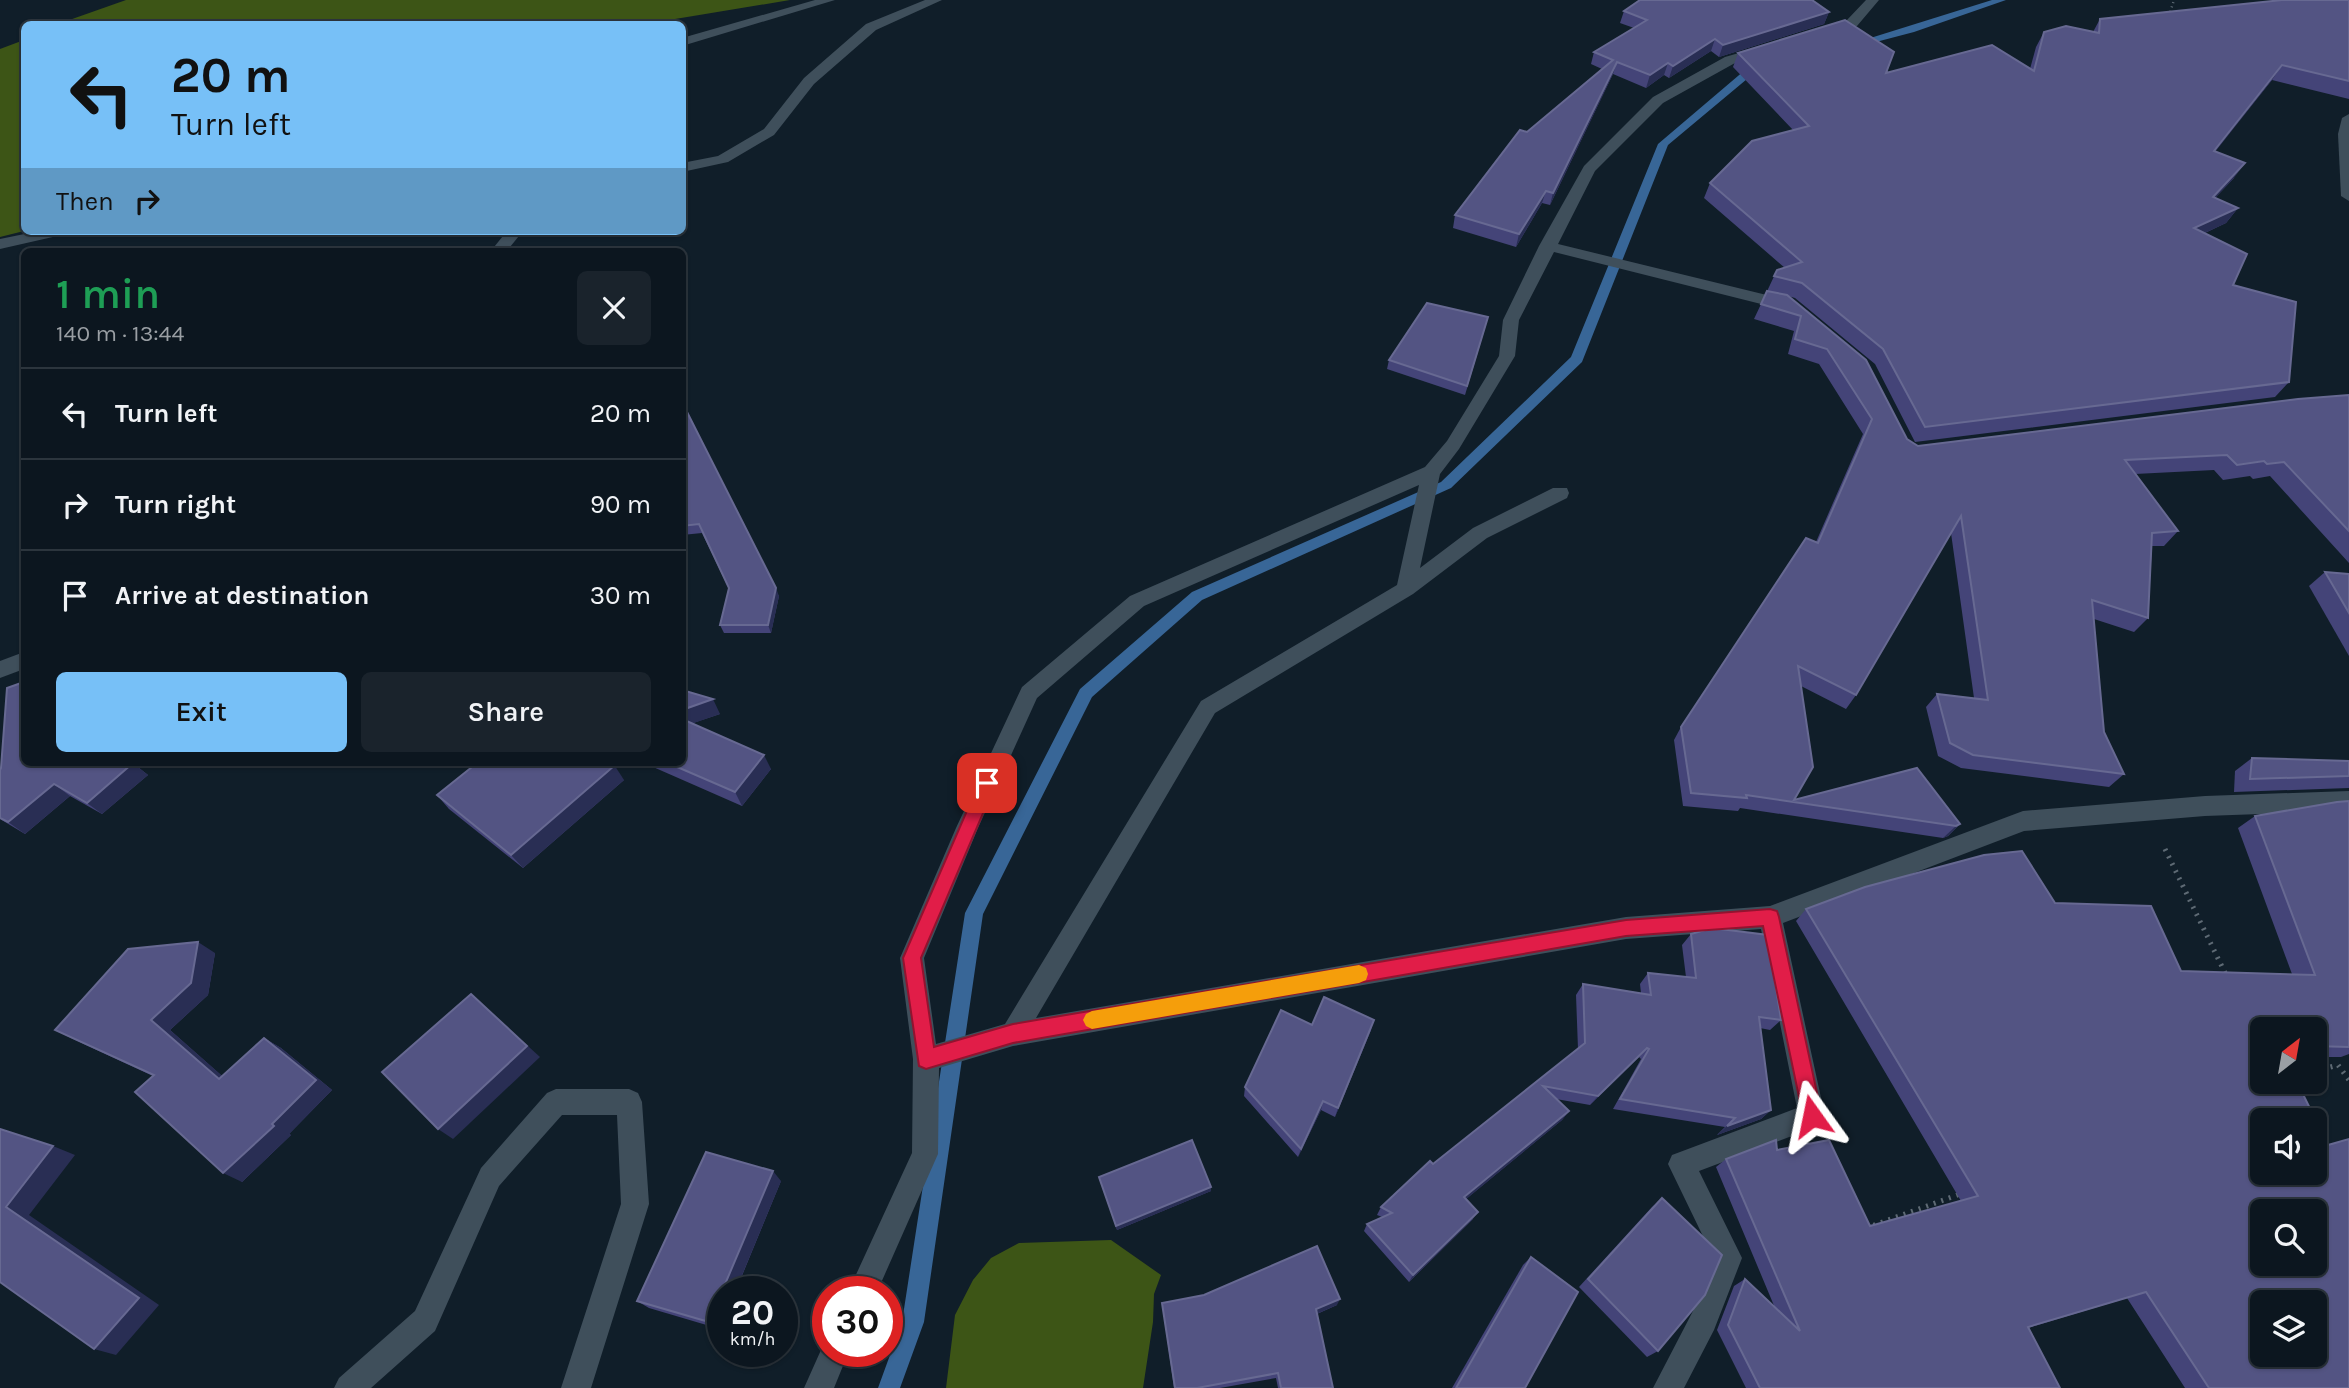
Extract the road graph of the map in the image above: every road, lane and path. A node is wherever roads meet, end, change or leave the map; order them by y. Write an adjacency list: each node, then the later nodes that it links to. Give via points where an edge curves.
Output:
1 (829, 0): 7 (street)
2 (936, 0): 10 (street, via 871,27 809,80 769,132 723,159)
3 (1872, 0): 6 (street, via 1852,23)
4 (2174, 0): 5 (path)
5 (2166, 26)
6 (1803, 38)
7 (686, 41)
8 (1779, 46): 14 (street, via 1730,61 1658,100 1589,169)
9 (2349, 118): 11 (street, via 2345,134)
10 (686, 167)
11 (2349, 196)
12 (42, 235): 13 (street)
13 (0, 244)
14 (1547, 246): 15 (street, via 1787,304); 16 (street, via 1511,320 1507,356 1453,445)
15 (1806, 320)
16 (1431, 472): 18 (street); 26 (street, via 1137,601 1029,693 912,958)
17 (1560, 493): 18 (street, via 1480,533)
18 (1406, 589): 25 (street, via 1208,708)
19 (21, 661): 20 (street)
20 (0, 670)
21 (2349, 801): 22 (street)
22 (2147, 810): 23 (street, via 2022,821); 24 (path)
23 (1770, 917): 25 (street, via 1626,928); 36 (street, via 1812,1116 1681,1164 1728,1258 1704,1320)
24 (2228, 978)
25 (1013, 1034): 26 (street)
26 (926, 1059): 31 (street, via 925,1154)
27 (2328, 1068): 28 (path, via 2338,1065)
28 (2349, 1080)
29 (1967, 1191): 30 (path)
30 (1852, 1233)
31 (869, 1276)
32 (828, 1367): 35 (street)
33 (349, 1388): 34 (street, via 425,1321 490,1177 556,1102 629,1102 635,1204)
34 (576, 1388)
35 (819, 1388)
36 (1668, 1388)

